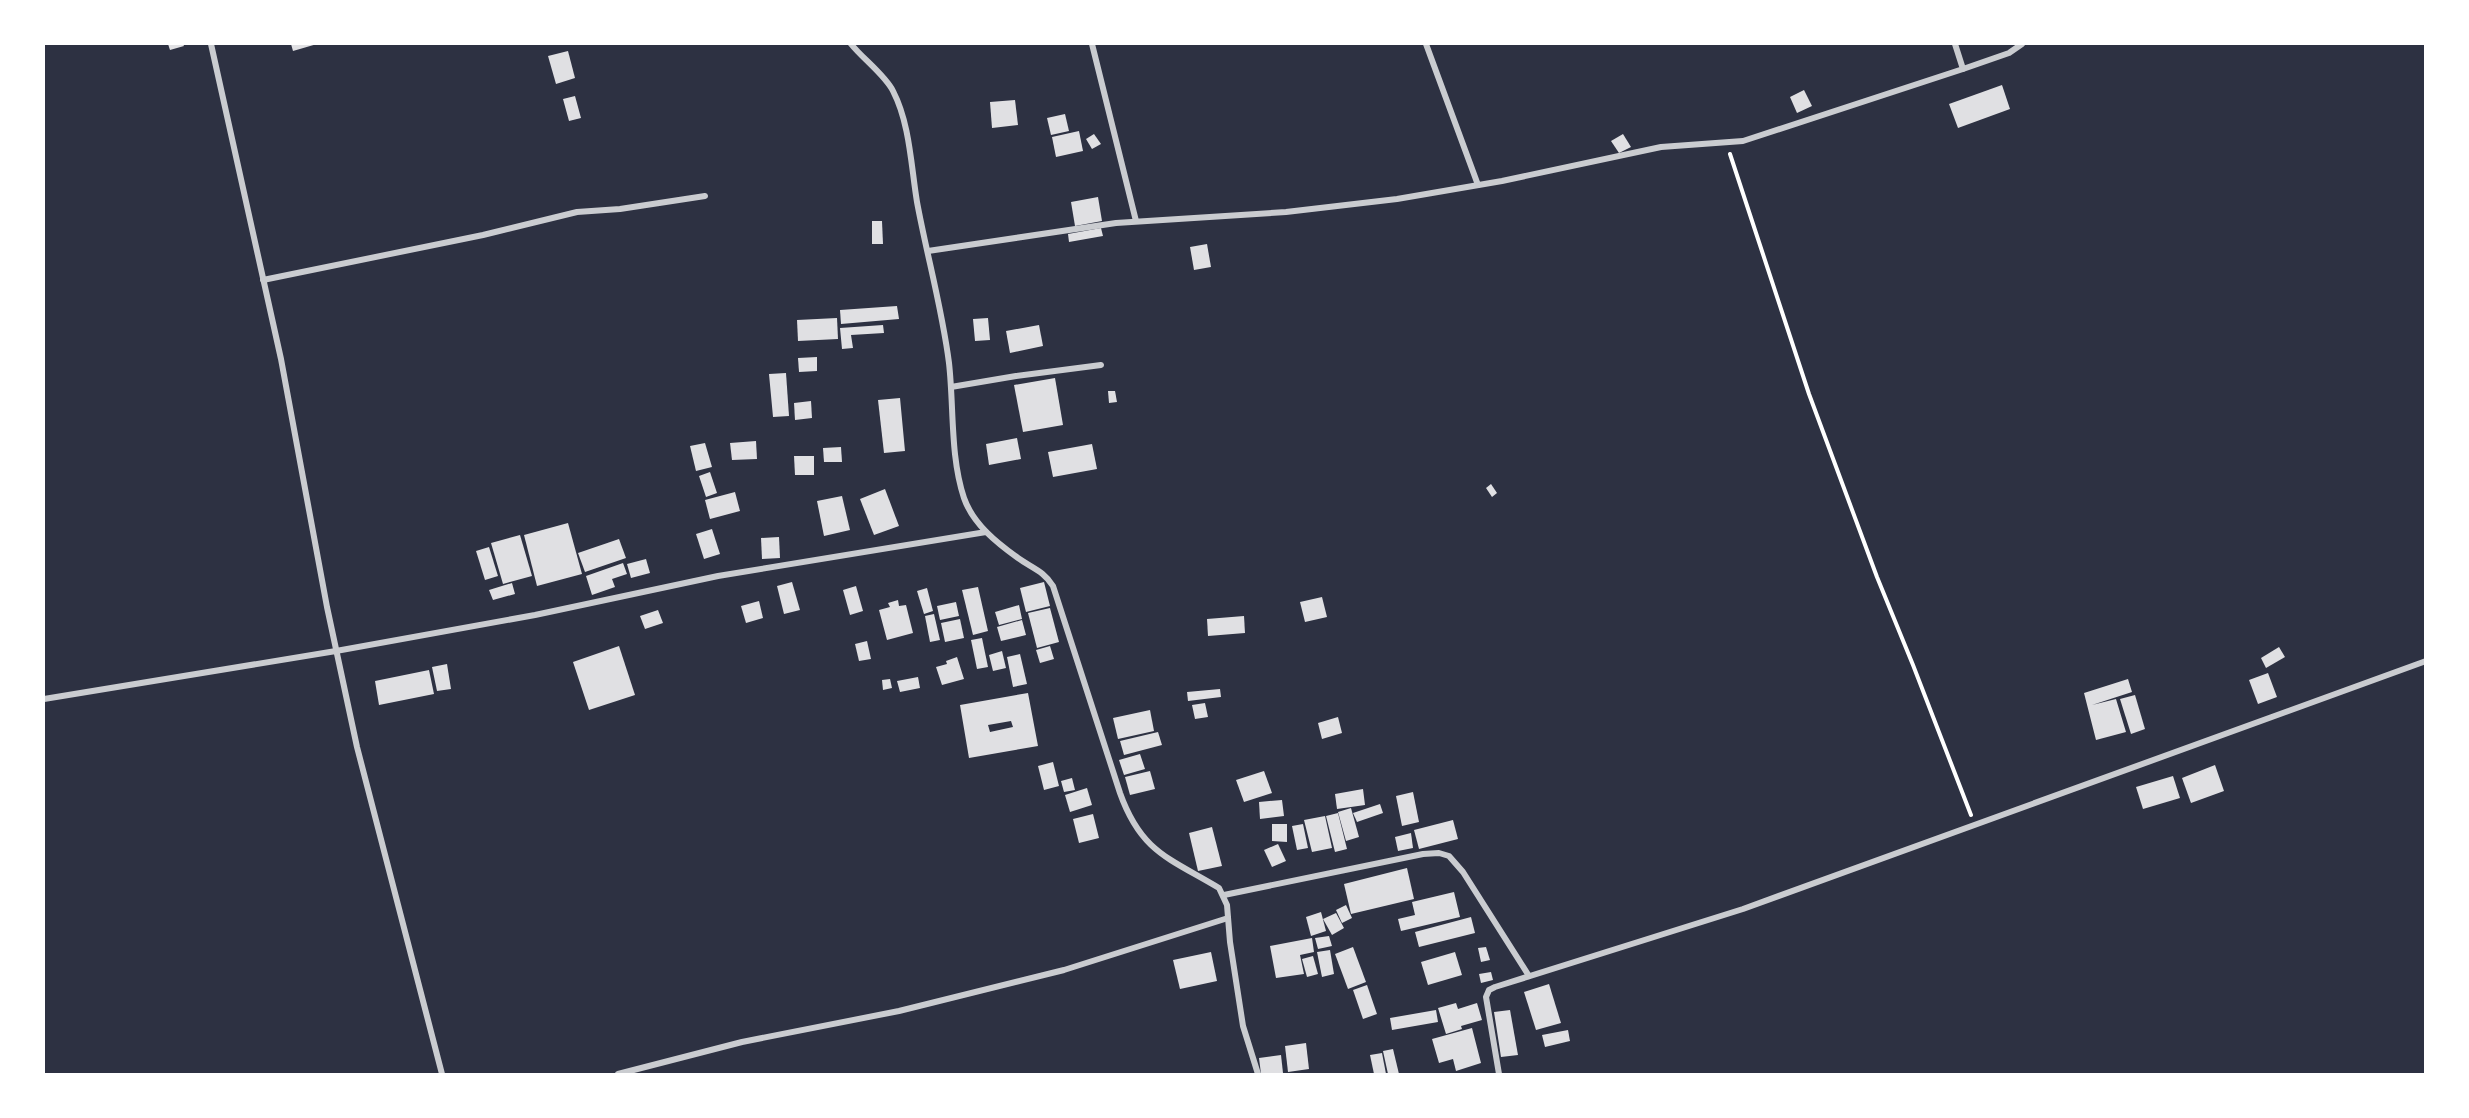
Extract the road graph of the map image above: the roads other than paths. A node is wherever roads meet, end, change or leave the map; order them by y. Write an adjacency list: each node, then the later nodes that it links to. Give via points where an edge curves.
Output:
1 (211, 44): 12 (street)
2 (851, 44): 11 (street, via 894,93 906,127)
3 (1092, 44): 10 (street)
4 (1426, 44): 8 (street)
5 (1955, 44): 7 (street)
6 (2022, 44): 7 (street, via 2009,53)
7 (1963, 69): 8 (street, via 1743,141 1644,150)
8 (1478, 185): 10 (street, via 1286,212)
9 (705, 196): 12 (street, via 578,212)
10 (1136, 221): 11 (street)
11 (928, 251): 14 (street)
12 (263, 280): 16 (street)
13 (1101, 365): 14 (street)
14 (951, 387): 15 (street, via 964,498 972,516)
15 (986, 532): 16 (street, via 718,576 535,615); 19 (street, via 1019,559 1037,567 1053,586 1120,793 1140,834 1153,849 1219,888)
16 (336, 651): 18 (street); 22 (street)
17 (2426, 662): 21 (street, via 1743,909)
18 (44, 699)
19 (1224, 895): 20 (street); 21 (street, via 1439,853 1449,856 1463,873)
20 (1228, 918): 23 (street, via 1064,970 899,1011 742,1042); 24 (street, via 1243,1026)
21 (1528, 976): 25 (street, via 1489,990 1486,998)
22 (442, 1074)
23 (620, 1074)
24 (1258, 1074)
25 (1499, 1074)

